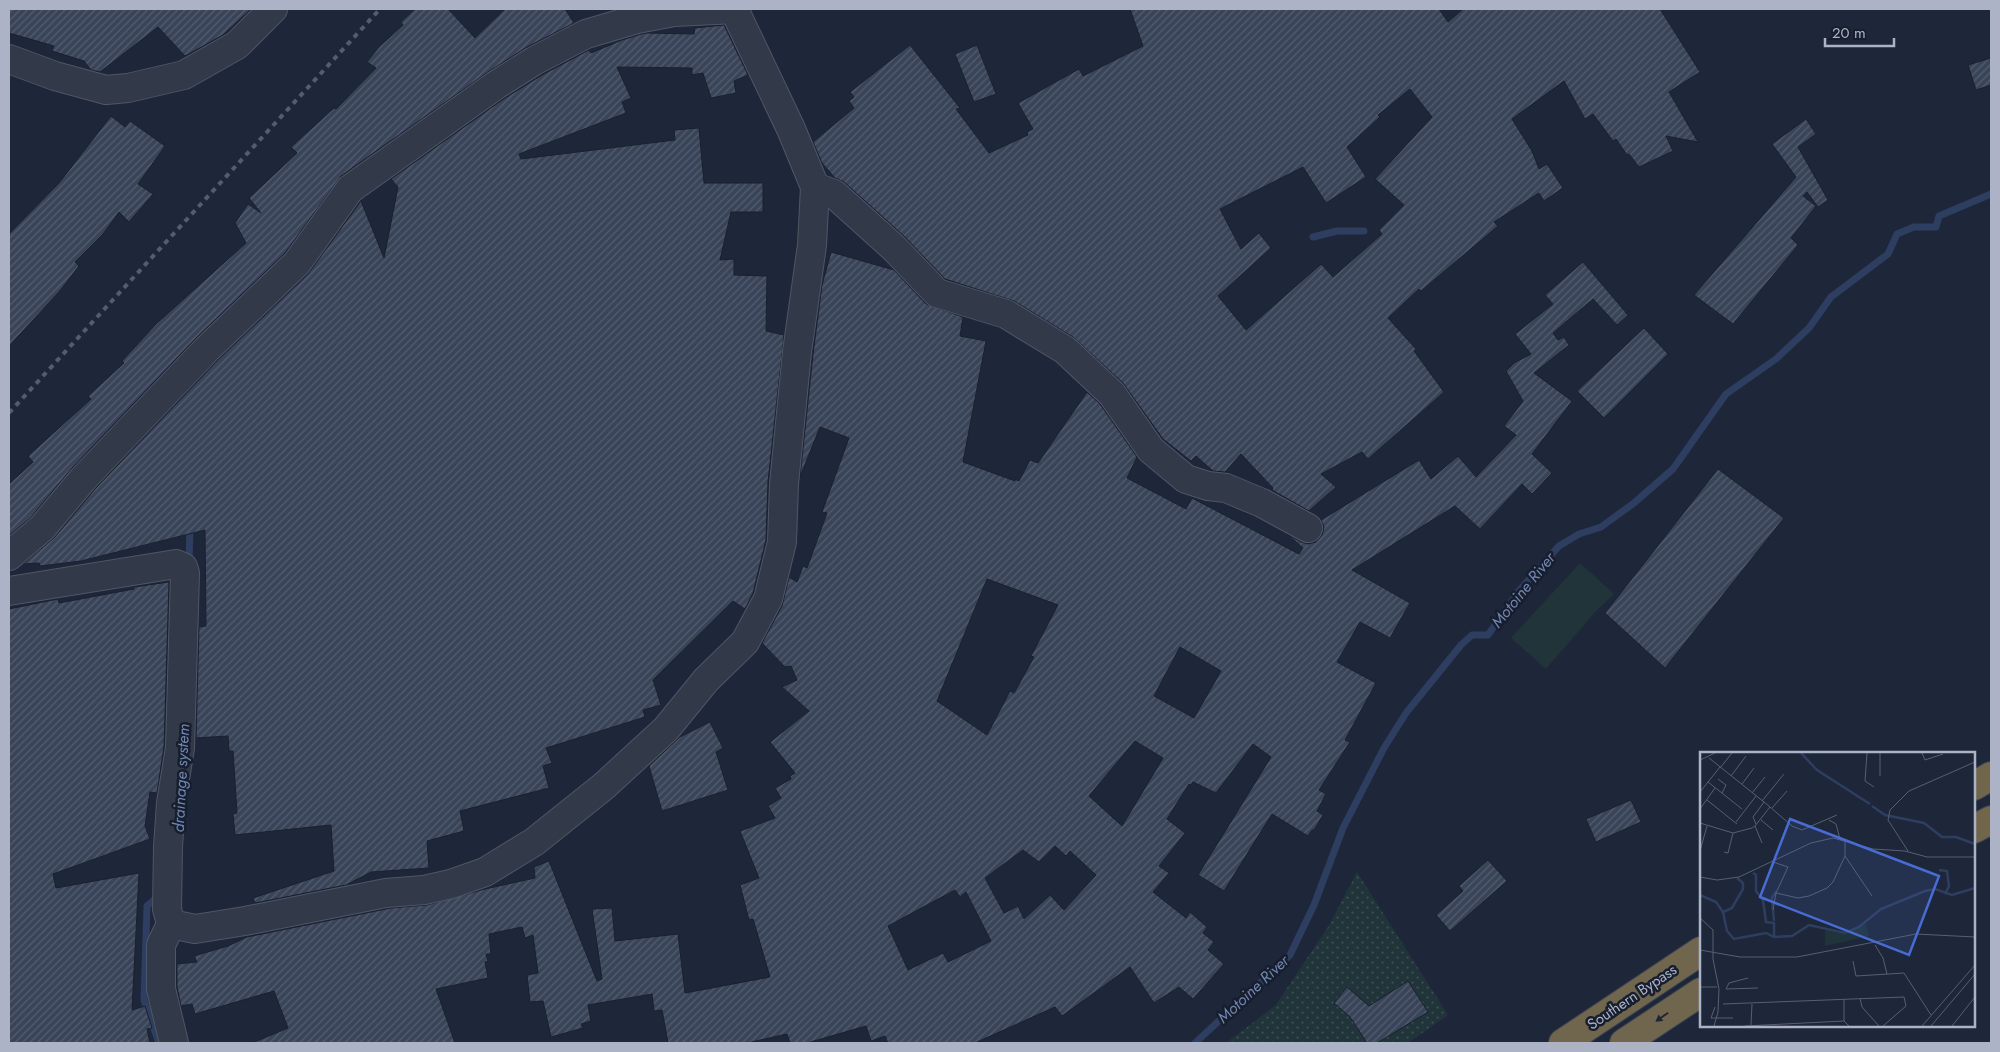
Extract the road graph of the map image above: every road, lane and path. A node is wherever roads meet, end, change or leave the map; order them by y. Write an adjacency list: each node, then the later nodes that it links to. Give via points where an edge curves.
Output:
1 (273, 9): 4 (street, via 237,45 184,75 128,88 106,90)
2 (735, 9): 3 (street); 5 (street)
3 (679, 10): 7 (street, via 586,34 534,61 350,190 297,263 207,349 42,528)
4 (9, 59)
5 (815, 187): 6 (street, via 834,194 894,248 937,293 1006,314 1065,350 1112,394 1151,450 1186,479 1226,488); 13 (street, via 812,245 784,484 782,542 768,599 745,642 706,680 666,729 604,786 534,842 485,872 424,890 386,893 245,921 195,929)
6 (1308, 528)
7 (9, 556)
8 (9, 592): 13 (street, via 176,564 183,567 180,748 168,847 167,909)
9 (1991, 776): 10 (highway)
10 (1975, 785)
11 (1991, 820): 12 (highway)
12 (1975, 829)
13 (171, 924): 16 (street, via 161,945 161,989)
14 (1700, 952): 17 (highway, Southern Bypass)
15 (1700, 993): 18 (highway, one-way to 18)
16 (174, 1043)
17 (1563, 1043)
18 (1624, 1043)

